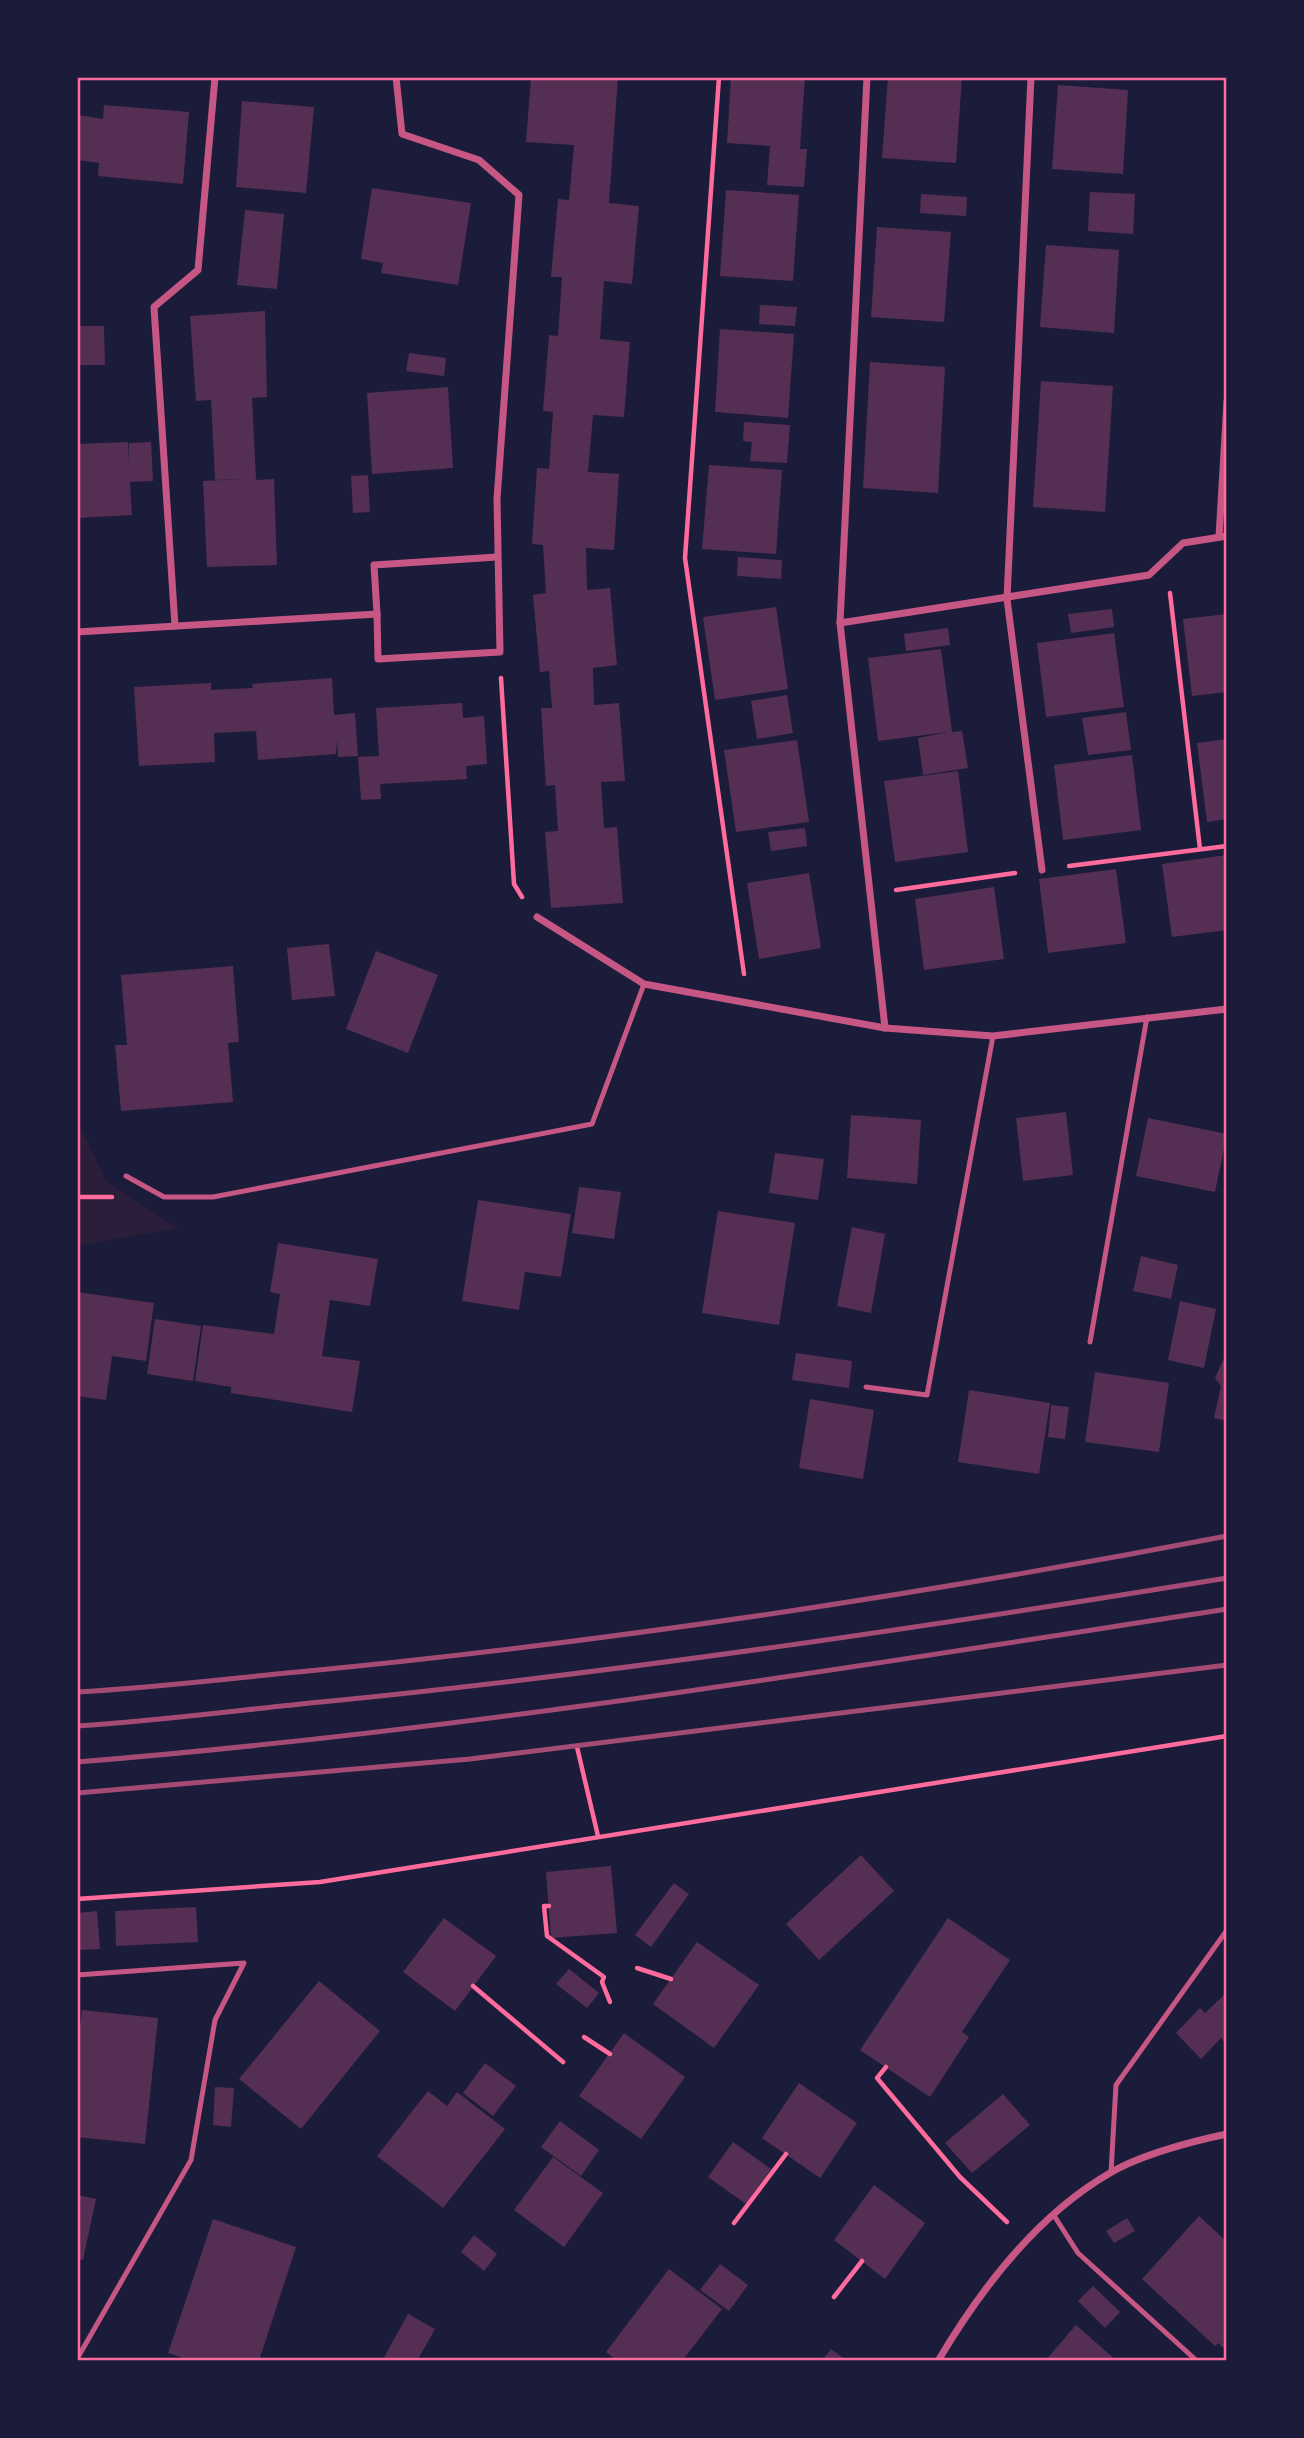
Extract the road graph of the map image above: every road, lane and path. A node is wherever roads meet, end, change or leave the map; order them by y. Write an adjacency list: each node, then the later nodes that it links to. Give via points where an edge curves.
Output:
1 (215, 77): 13 (street, via 198,270 154,307)
2 (396, 77): 8 (street, via 402,134 478,160 519,195 497,499)
3 (719, 77): 20 (path, via 685,558)
4 (867, 77): 12 (street)
5 (1031, 77): 10 (street)
6 (1227, 401): 7 (street)
7 (1223, 537): 9 (street, via 1183,543)
8 (497, 557): 11 (street, via 374,565); 15 (street)
9 (1166, 559): 10 (street, via 1149,575); 16 (path)
10 (1007, 599): 12 (street); 17 (street)
11 (377, 614): 13 (street); 15 (street, via 378,659)
12 (839, 623): 23 (street)
13 (175, 626): 14 (street)
14 (77, 632)
15 (500, 652): 18 (path, via 514,884)
16 (1200, 849)
17 (1042, 870)
18 (537, 917): 19 (street)
19 (644, 984): 20 (street); 25 (lane, via 592,1124 213,1197 164,1197)
20 (748, 1005): 23 (street)
21 (1227, 1009): 22 (street)
22 (1147, 1017): 24 (street); 26 (lane)
23 (885, 1028): 24 (street)
24 (993, 1036): 27 (lane, via 928,1395)
25 (126, 1176)
26 (1090, 1342)
27 (866, 1387)
28 (1227, 1736): 30 (path)
29 (577, 1747): 30 (path)
30 (598, 1836): 31 (path, via 320,1882)
31 (77, 1899)
32 (549, 1906): 38 (path, via 544,1906 547,1936 604,1978)
33 (1227, 1930): 45 (lane, via 1116,2085)
34 (637, 1968): 36 (path)
35 (77, 1975): 51 (lane, via 244,1963 215,2020 191,2160)
36 (671, 1979)
37 (473, 1986): 41 (path)
38 (610, 2003)
39 (584, 2036): 40 (path)
40 (610, 2054)
41 (563, 2062)
42 (886, 2067): 48 (path, via 877,2078 960,2177)
43 (1227, 2134): 45 (street, via 1194,2141)
44 (786, 2154): 47 (path)
45 (1111, 2172): 46 (street)
46 (1053, 2214): 48 (street); 53 (lane, via 1078,2253)
47 (734, 2223)
48 (1028, 2241): 52 (street, via 970,2308)
49 (862, 2261): 50 (path)
50 (834, 2297)
51 (77, 2359)
52 (938, 2361)
53 (1197, 2361)

